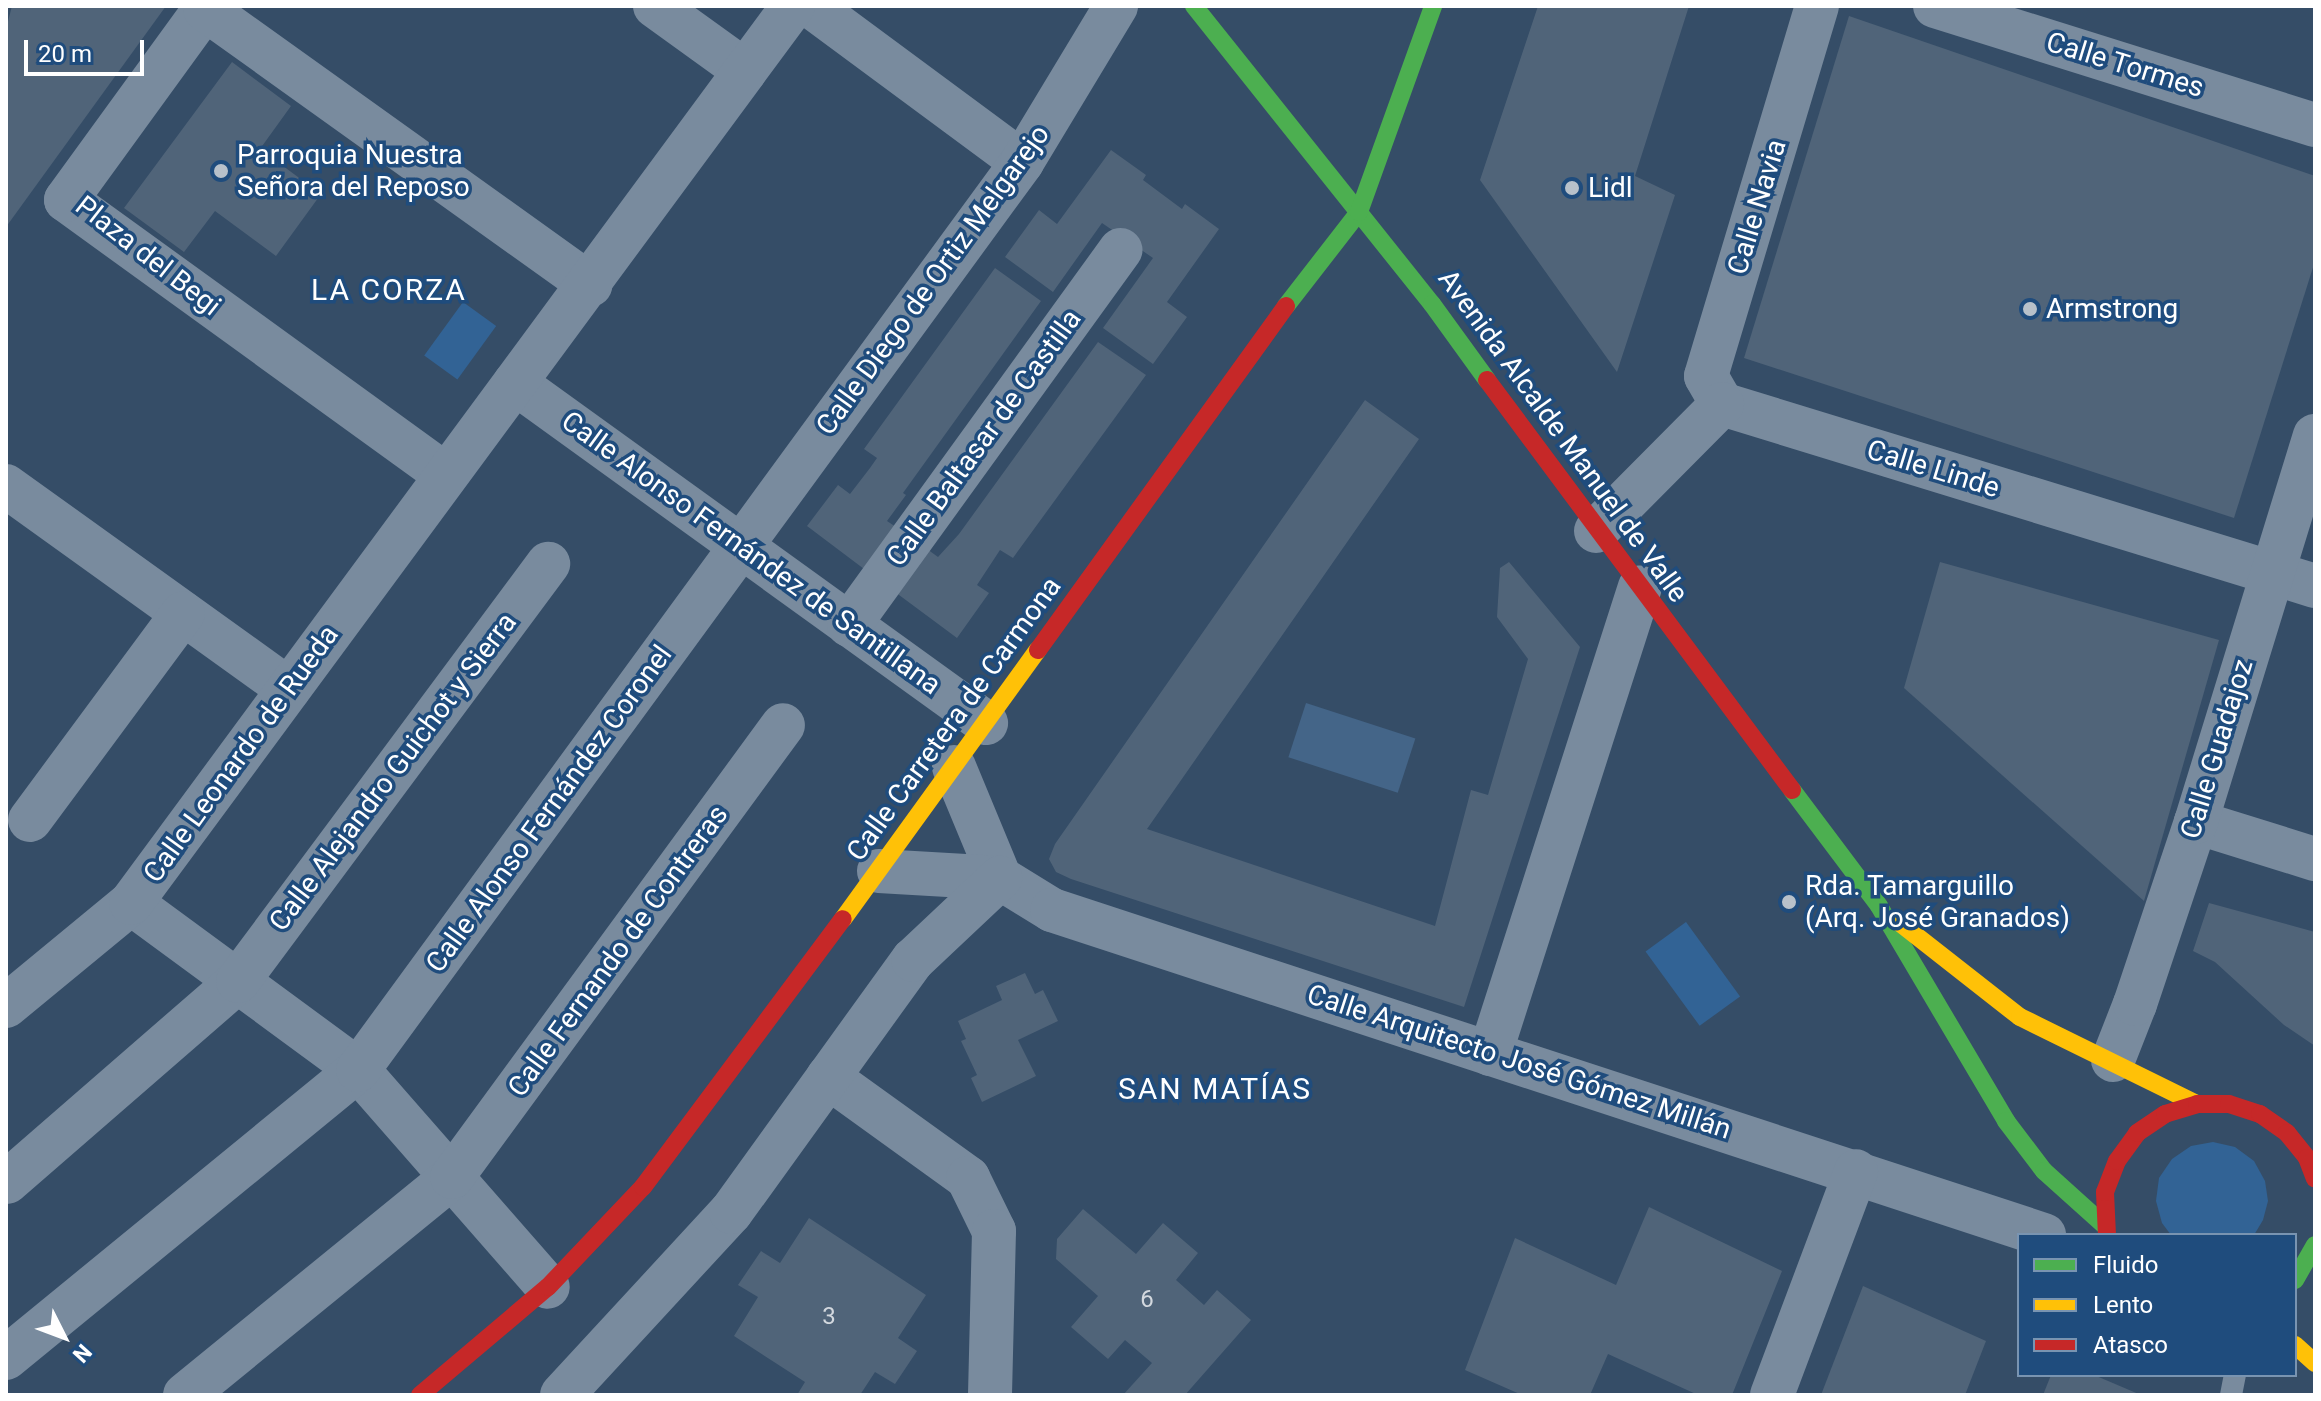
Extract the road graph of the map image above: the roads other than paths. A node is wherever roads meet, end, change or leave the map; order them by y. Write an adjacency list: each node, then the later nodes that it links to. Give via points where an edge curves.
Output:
1 (655, 6): 10 (street)
2 (793, 6): 10 (street)
3 (811, 6): 12 (street)
4 (1116, 6): 12 (street, Calle Diego de Ortiz Melgarejo)
5 (1194, 6): 13 (main road, Avenida Alcalde Manuel de Valle)
6 (1433, 6): 13 (main road, Calle Carretera de Carmona)
7 (1817, 6): 17 (street, Calle Navia, via 1706,376)
8 (1935, 6): 11 (street, Calle Tormes)
9 (206, 8): 15 (street, Plaza del Begi); 19 (street, Plaza del Begi, via 66,200)
10 (745, 71): 15 (street)
11 (2315, 125)
12 (1022, 162): 22 (street, Calle Diego de Ortiz Melgarejo)
13 (1359, 212): 21 (main road, Avenida Alcalde Manuel de Valle); 30 (main road, Calle Carretera de Carmona)
14 (1120, 250): 28 (street, Calle Baltasar de Castilla)
15 (590, 285): 16 (street)
16 (515, 383): 19 (street); 22 (street, Calle Alonso Fernández de Santillana)
17 (1722, 404): 21 (street); 24 (street, Calle Linde)
18 (2315, 436): 24 (street, Calle Guadajoz)
19 (446, 475): 29 (street, Calle Leonardo de Rueda)
20 (6, 486): 27 (street)
21 (1596, 531): 26 (main road, Avenida Alcalde Manuel de Valle)
22 (741, 548): 28 (street, Calle Alonso Fernández de Santillana); 44 (street, Calle Alonso Fernández Coronel)
23 (548, 564): 40 (street, Calle Alejandro Guichot y Sierra)
24 (2272, 573): 25 (street, Calle Linde); 34 (street, Calle Guadajoz)
25 (2315, 586)
26 (1640, 588): 39 (main road, Avenida Alcalde Manuel de Valle); 42 (street)
27 (183, 613): 29 (street); 33 (street)
28 (849, 625): 30 (street, Calle Alonso Fernández de Santillana)
29 (289, 689): 38 (street, Calle Leonardo de Rueda)
30 (986, 723): 32 (main road, Calle Carretera de Carmona)
31 (783, 725): 49 (street, Calle Fernando de Contreras)
32 (954, 767): 36 (main road, Calle Carretera de Carmona); 37 (street)
33 (30, 820)
34 (2196, 822): 35 (street); 43 (street, Calle Guadajoz)
35 (2315, 859)
36 (879, 871): 37 (street); 56 (main road, Calle Carretera de Carmona, via 643,1187)
37 (1000, 878): 42 (street, Calle Arquitecto José Gómez Millán, via 1052,910); 45 (street, via 913,960)
38 (131, 903): 40 (street); 41 (street, Calle Leonardo de Rueda)
39 (1879, 906): 43 (main road, Avenida Alcalde Manuel de Valle, via 2020,1017); 52 (main road, Avenida Alcalde Manuel de Valle, via 2006,1121 2044,1171)
40 (238, 981): 44 (street); 51 (street, Calle Alejandro Guichot y Sierra)
41 (6, 1006)
42 (1490, 1054): 48 (street, Calle Arquitecto José Gómez Millán)
43 (2113, 1060): 46 (main road, Avenida Alcalde Manuel de Valle)
44 (358, 1070): 49 (street); 58 (street, Calle Alonso Fernández Coronel)
45 (828, 1077): 62 (street, via 731,1212); 63 (street, via 968,1178 994,1231)
46 (2197, 1104): 47 (main road, via 2229,1104 2260,1114); 52 (main road, via 2165,1114 2137,1133 2109,1182)
47 (2311, 1158): 50 (main road)
48 (1856, 1171): 53 (street, Calle Arquitecto José Gómez Millán); 64 (street)
49 (452, 1177): 56 (street); 60 (street, Calle Fernando de Contreras)
50 (2315, 1179)
51 (7, 1182)
52 (2106, 1230)
53 (2038, 1233)
54 (2315, 1245): 55 (main road)
55 (2297, 1276)
56 (548, 1287): 61 (main road, Calle Carretera de Carmona)
57 (2297, 1347): 59 (main road)
58 (6, 1358)
59 (2315, 1363)
60 (185, 1395)
61 (420, 1395)
62 (562, 1395)
63 (990, 1395)
64 (1772, 1395)

